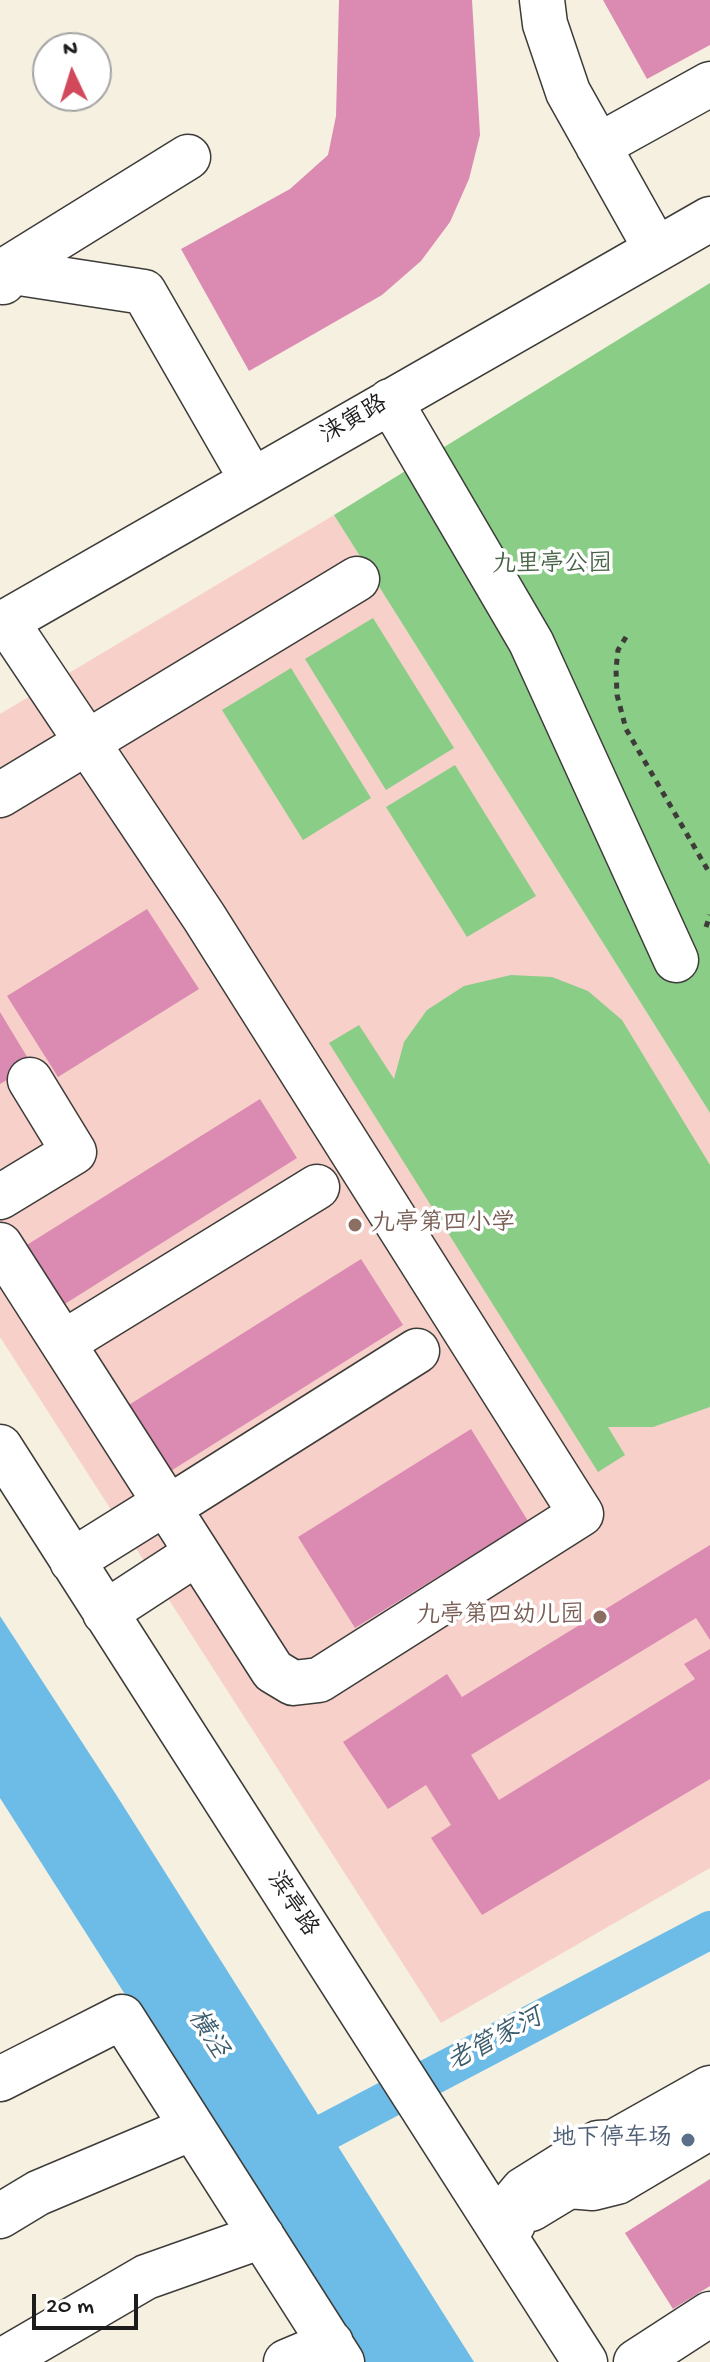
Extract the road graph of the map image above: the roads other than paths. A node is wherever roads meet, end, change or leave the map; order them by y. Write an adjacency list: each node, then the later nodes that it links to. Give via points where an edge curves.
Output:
1 (542, 0): 3 (street, via 568,92)
2 (710, 84): 3 (street)
3 (598, 146): 6 (street)
4 (188, 157): 7 (street)
5 (710, 219): 6 (street, 涞寅路)
6 (656, 249): 8 (street, 涞寅路)
7 (1, 280): 9 (street, via 144,292)
8 (390, 401): 9 (street, 涞寅路); 14 (street, via 531,642)
9 (252, 480): 11 (street, 涞寅路)
10 (357, 579): 12 (street)
11 (3, 623): 12 (street)
12 (87, 743): 13 (street); 23 (street, via 204,917 581,1514 319,1680 293,1683 273,1671)
13 (0, 795)
14 (676, 960)
15 (30, 1080): 17 (street, via 74,1152)
16 (317, 1187): 19 (street)
17 (0, 1197)
18 (0, 1245): 19 (street)
19 (63, 1343): 22 (street)
20 (417, 1351): 22 (street)
21 (0, 1447): 24 (street, 滨亭路)
22 (167, 1505): 23 (street); 24 (street)
23 (197, 1553): 25 (street)
24 (72, 1561): 25 (street, 滨亭路)
25 (105, 1613): 31 (street, 滨亭路, via 434,2126)
26 (0, 2079): 29 (street, via 122,2017)
27 (710, 2088): 31 (street, via 614,2142 598,2143 523,2190 513,2202)
28 (710, 2127): 31 (street, via 617,2182 569,2186)
29 (192, 2128): 30 (street, via 38,2193); 32 (street)
30 (0, 2216)
31 (507, 2229): 37 (street, 滨亭路)
32 (262, 2236): 34 (street); 35 (street, via 146,2277)
33 (700, 2334): 38 (street)
34 (336, 2353): 36 (street)
35 (0, 2362)
36 (286, 2362)
37 (585, 2362)
38 (636, 2362)

